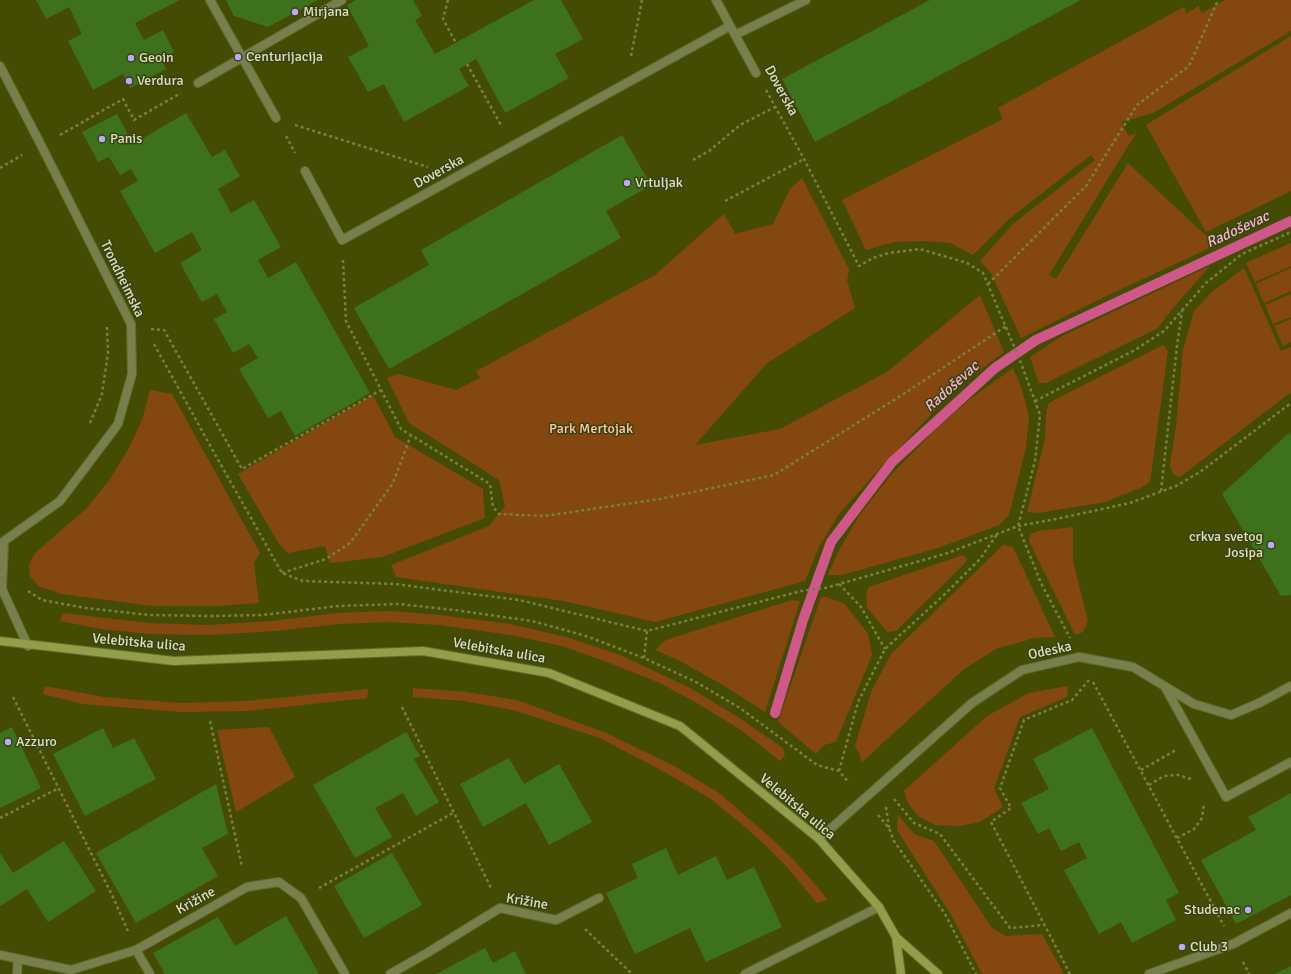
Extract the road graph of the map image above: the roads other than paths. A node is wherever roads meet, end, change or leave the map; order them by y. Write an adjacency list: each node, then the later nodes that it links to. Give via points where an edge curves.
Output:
1 (210, 0): 7 (street)
2 (342, 0): 7 (street)
3 (716, 0): 5 (street, Doverska)
4 (806, 0): 6 (street)
5 (730, 26): 6 (street, Doverska); 12 (street, Doverska, via 342,240)
6 (736, 35): 9 (street, Doverska)
7 (241, 58): 10 (street); 11 (street)
8 (0, 66): 13 (street, Trondheimska, via 131,324 132,374 118,424 60,501)
9 (756, 73)
10 (198, 83)
11 (276, 118)
12 (305, 171)
13 (2, 543): 15 (street, via 2,589)
14 (0, 641): 15 (street, Velebitska ulica)
15 (28, 646): 19 (street, Velebitska ulica, via 174,661 424,651 549,673 680,726)
16 (1164, 686): 17 (street, via 1194,704 1231,715); 18 (street, Odeska, via 1226,797); 19 (street, Odeska, via 1133,667 1079,657 1022,670 972,703)
17 (1291, 686)
18 (1291, 762)
19 (819, 839): 21 (street, Velebitska ulica)
20 (599, 898): 30 (street, Križine, via 556,920 500,908)
21 (879, 907): 23 (street, Velebitska ulica); 31 (street)
22 (1291, 914): 34 (street, via 1233,944)
23 (896, 937): 32 (street, Velebitska ulica); 33 (street, Velebitska ulica)
24 (136, 950): 26 (street, Križine, via 71,970); 28 (street); 29 (street, Križine, via 247,887 279,882 301,898)
25 (0, 955): 26 (street, Križine)
26 (18, 960): 27 (street)
27 (17, 974)
28 (150, 974)
29 (346, 974)
30 (390, 974)
31 (744, 974)
32 (901, 974)
33 (938, 974)
34 (1149, 974)

